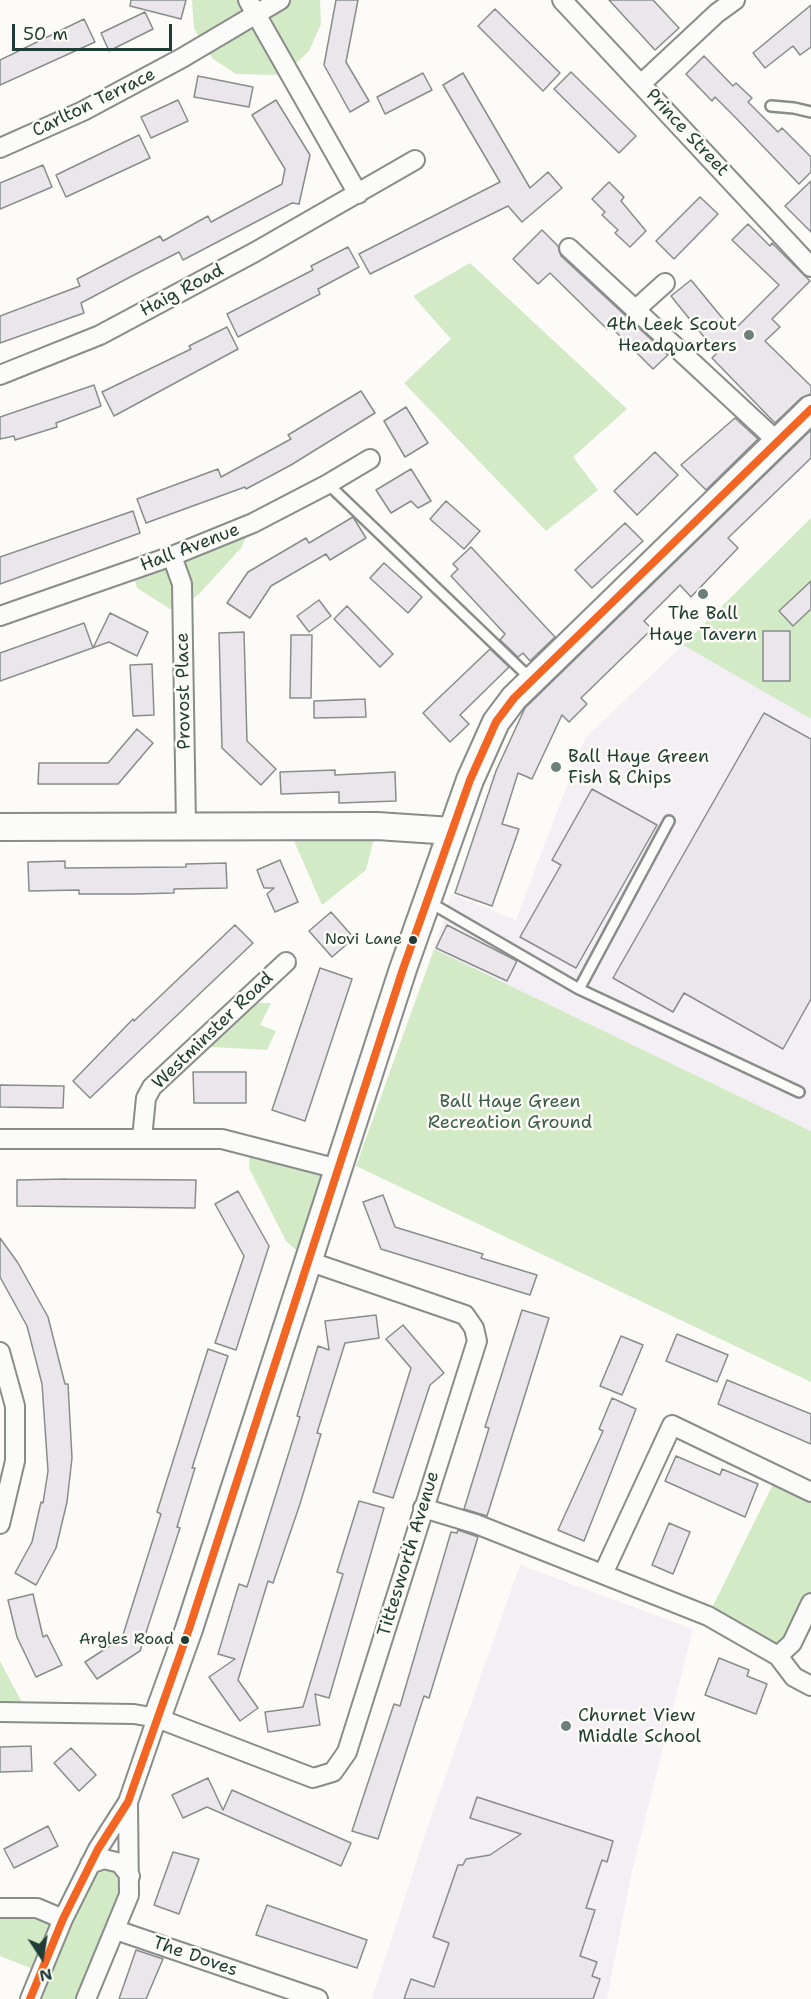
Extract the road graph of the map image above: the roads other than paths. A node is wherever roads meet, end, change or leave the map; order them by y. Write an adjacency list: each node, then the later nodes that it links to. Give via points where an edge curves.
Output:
1 (280, 0): 4 (street, Carlton Terrace)
2 (562, 0): 5 (street, Prince Street)
3 (735, 0): 5 (street)
4 (252, 7): 8 (street, Carlton Terrace, via 83,111); 10 (street)
5 (642, 83): 12 (street, Prince Street)
6 (771, 106): 7 (lane)
7 (811, 112)
8 (0, 148)
9 (415, 160): 10 (street, Haig Road)
10 (358, 194): 15 (street, Haig Road, via 100,335)
11 (569, 248): 14 (street)
12 (811, 267)
13 (665, 283): 14 (street)
14 (635, 310): 17 (street)
15 (0, 375)
16 (811, 409): 17 (street)
17 (778, 442): 22 (street)
18 (370, 459): 19 (street, Hall Avenue)
19 (328, 484): 20 (street, Hall Avenue, via 253,523); 22 (lane)
20 (172, 556): 21 (street, Hall Avenue); 24 (street, Provost Place, via 182,584)
21 (0, 616)
22 (532, 681): 26 (street, via 496,722)
23 (669, 820): 29 (lane)
24 (186, 826): 25 (street); 26 (street, via 377,826)
25 (0, 827)
26 (452, 831): 27 (street)
27 (427, 901): 29 (lane); 33 (street)
28 (286, 962): 31 (street, Westminster Road, via 152,1087 146,1098)
29 (579, 989): 30 (lane)
30 (799, 1092)
31 (142, 1138): 32 (street); 33 (street, via 222,1139)
32 (0, 1139)
33 (338, 1169): 34 (street)
34 (308, 1261): 37 (street, Tittesworth Avenue, via 465,1315 474,1328 477,1341); 44 (street)
35 (0, 1352): 38 (street, via 15,1406 15,1461)
36 (811, 1492): 39 (street, via 672,1425)
37 (423, 1508): 39 (street, via 476,1524); 44 (street, Tittesworth Avenue, via 347,1752 333,1772 313,1778 294,1773)
38 (0, 1524)
39 (603, 1574): 41 (street, via 708,1616)
40 (811, 1603): 41 (street, via 792,1643)
41 (778, 1656): 42 (street, via 794,1677)
42 (811, 1686)
43 (0, 1712): 44 (street, via 134,1714)
44 (157, 1718): 45 (street)
45 (128, 1802): 46 (street); 47 (street)
46 (90, 1864): 47 (street, via 104,1859 120,1863); 49 (street)
47 (130, 1876): 50 (street, via 129,1895)
48 (0, 1908): 49 (street, via 37,1908)
49 (63, 1919): 52 (street)
50 (116, 1930): 51 (street, The Doves); 53 (street)
51 (272, 1992): 54 (street, The Doves)
52 (30, 1999)
53 (86, 1999)
54 (318, 1999)

